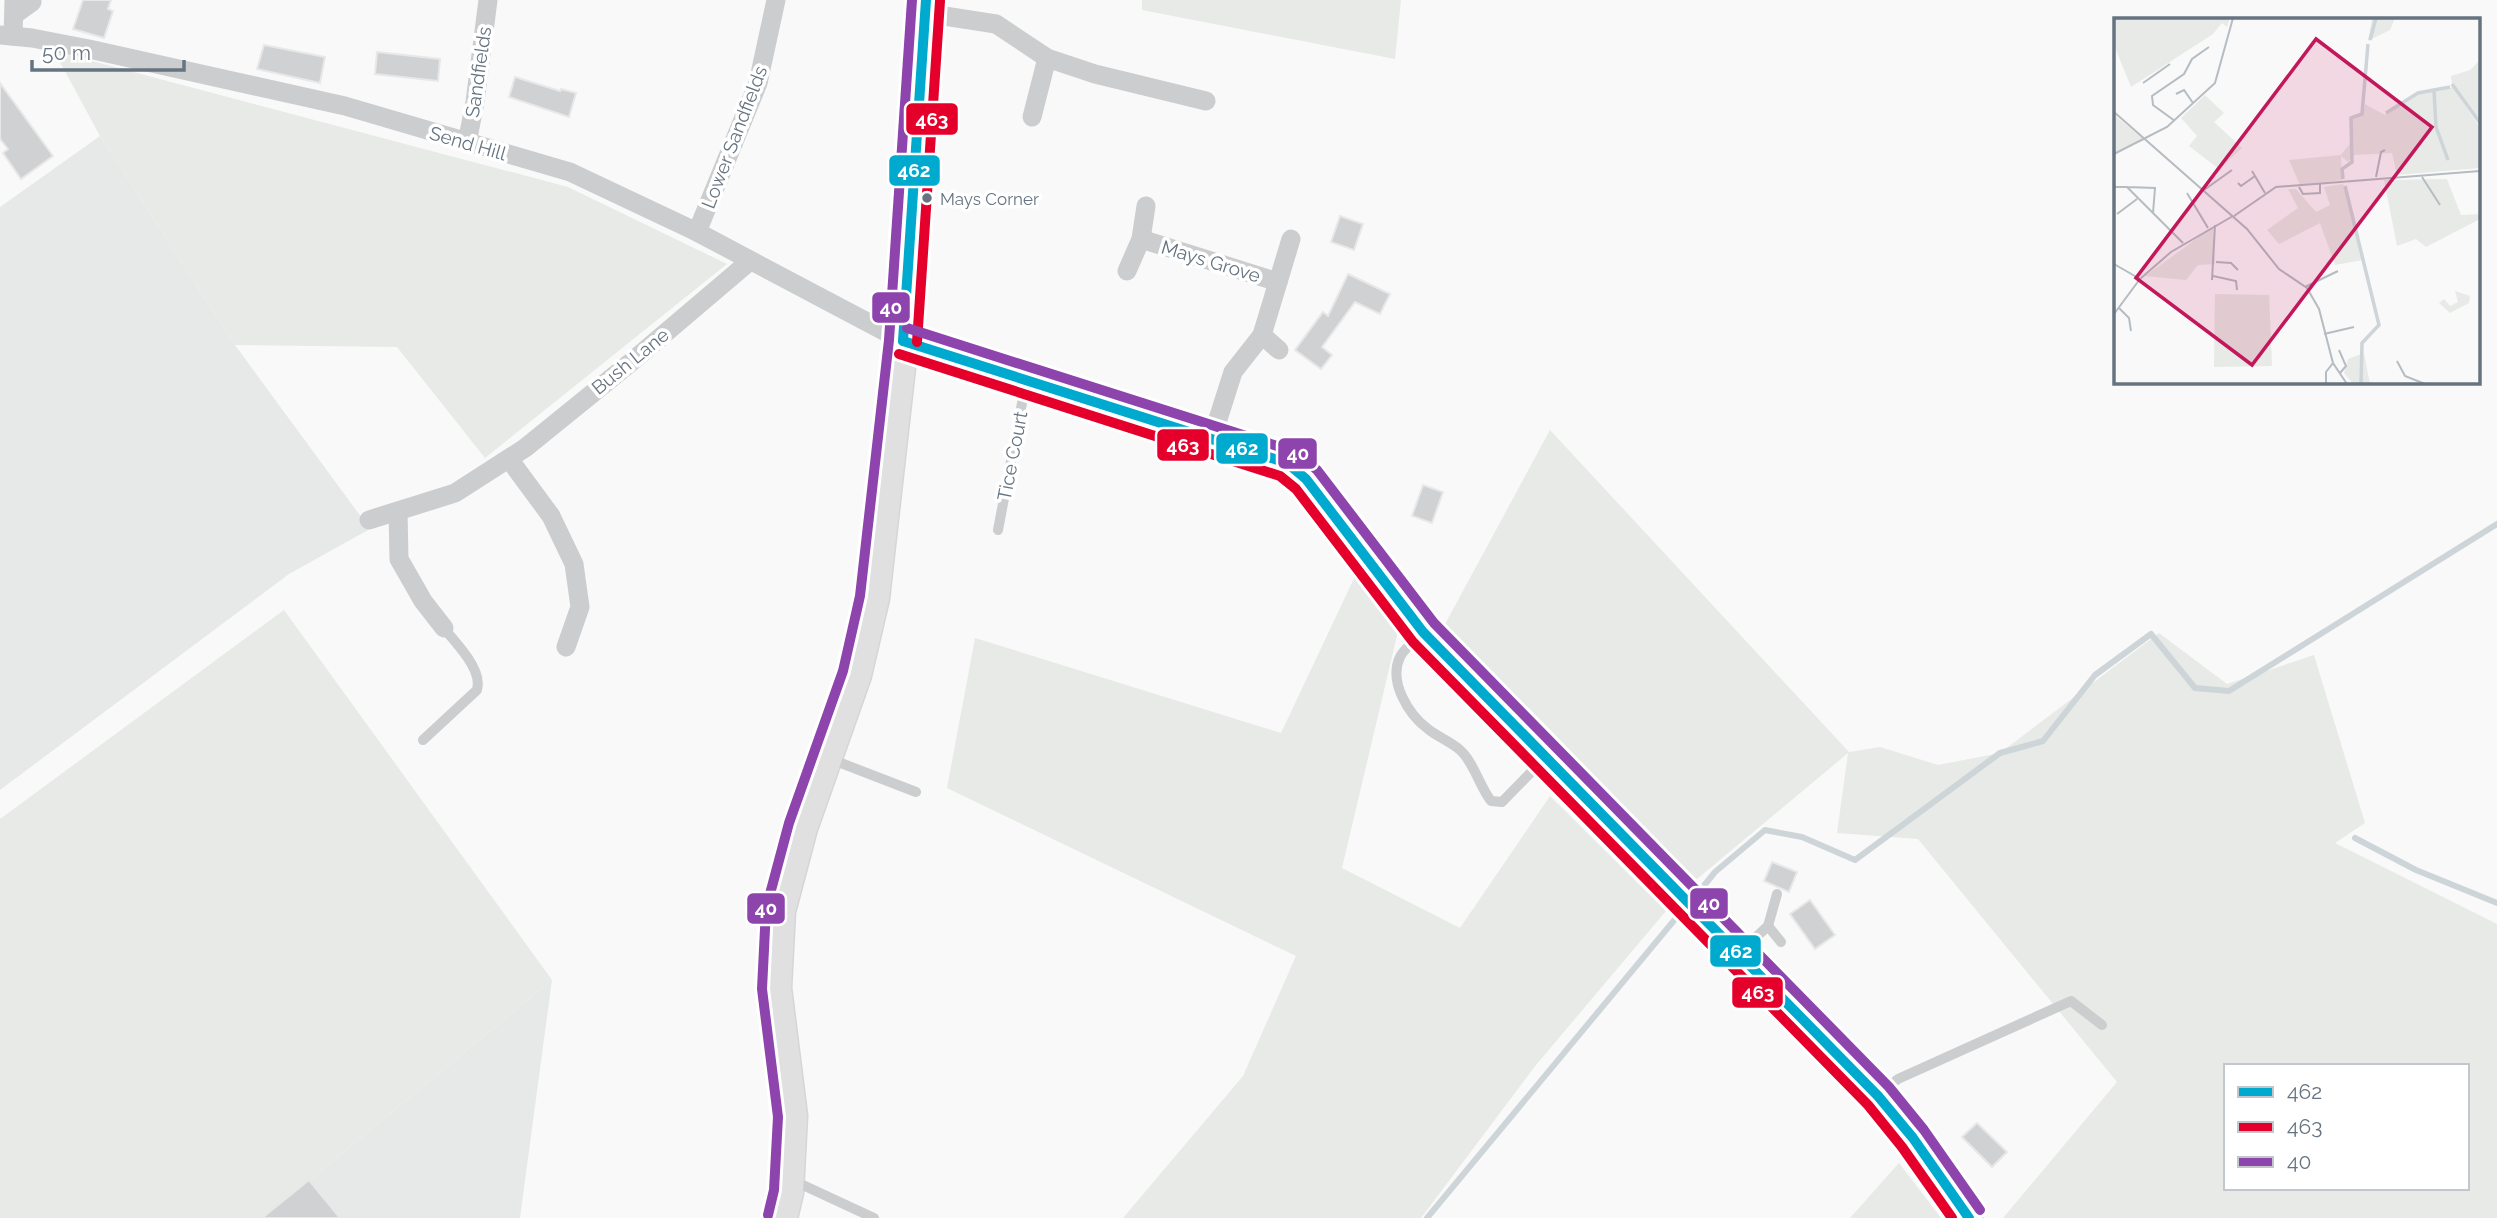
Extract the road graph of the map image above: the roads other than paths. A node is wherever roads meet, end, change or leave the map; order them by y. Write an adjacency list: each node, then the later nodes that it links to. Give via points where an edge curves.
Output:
1 (488, 0): 9 (street, Sandfields)
2 (776, 0): 11 (street, Lower Sandfields, via 758,83)
3 (20, 5): 5 (street)
4 (926, 7): 6 (street, via 996,24); 18 (main road)
5 (7, 36): 9 (street, Send Hill, via 89,49 345,107)
6 (1047, 58): 7 (street); 8 (street)
7 (1206, 101)
8 (1032, 117)
9 (467, 143): 11 (street, Send Hill, via 570,172)
10 (1146, 206): 12 (street, Mays Grove)
11 (697, 232): 14 (street, Send Hill)
12 (1141, 239): 15 (street, Mays Grove); 16 (street, Mays Grove)
13 (1291, 239): 16 (street, Mays Grove)
14 (750, 261): 18 (street, Send Hill); 22 (street, Bush Lane)
15 (1127, 271)
16 (1279, 282): 17 (street)
17 (1262, 335): 19 (street); 21 (street, via 1233,372)
18 (903, 341): 20 (main road); 30 (main road, via 874,598 856,675)
19 (1279, 350)
20 (1026, 381): 21 (main road); 25 (lane, Tice Court)
21 (1212, 438): 27 (main road, via 1287,463 1306,479)
22 (509, 458): 23 (street, Bush Lane, via 455,493); 28 (street, via 551,516 574,564 580,607)
23 (398, 511): 24 (street, Bush Lane); 26 (street, via 399,559)
24 (369, 520)
25 (998, 530)
26 (443, 628): 29 (lane, via 479,682 477,690)
27 (1423, 632): 31 (main road); 31 (lane, via 1400,657 1401,692 1411,715 1466,756 1491,802 1502,802)
28 (566, 647)
29 (423, 740)
30 (826, 757): 32 (lane); 39 (main road, via 780,911 776,988 792,1116)
31 (1545, 758): 36 (main road)
32 (916, 792)
33 (1777, 894): 34 (lane)
34 (1768, 926): 35 (lane); 36 (lane)
35 (1781, 942)
36 (1739, 953): 38 (main road)
37 (2102, 1025): 38 (lane, via 2071,1001 1898,1079)
38 (1878, 1096): 42 (main road)
39 (788, 1179): 40 (main road); 41 (lane)
40 (782, 1218)
41 (874, 1218)
42 (1969, 1218)

